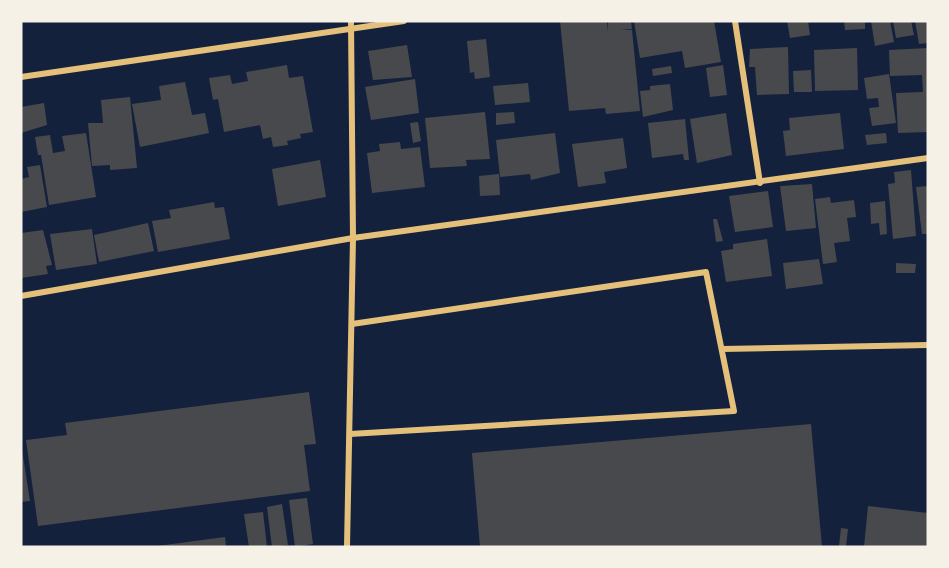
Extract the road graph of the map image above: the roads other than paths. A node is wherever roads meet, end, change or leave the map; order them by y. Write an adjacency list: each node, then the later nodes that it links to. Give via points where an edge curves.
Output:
1 (351, 21): 4 (street)
2 (404, 21): 4 (street)
3 (735, 21): 7 (street)
4 (353, 30): 5 (street); 8 (street)
5 (21, 77)
6 (928, 158): 7 (street)
7 (760, 183): 8 (street)
8 (353, 238): 9 (street); 10 (street)
9 (21, 296)
10 (352, 324): 12 (street, via 706,272); 13 (street)
11 (928, 345): 12 (street)
12 (722, 349): 13 (street, via 734,411)
13 (350, 434): 14 (street)
14 (347, 547)

